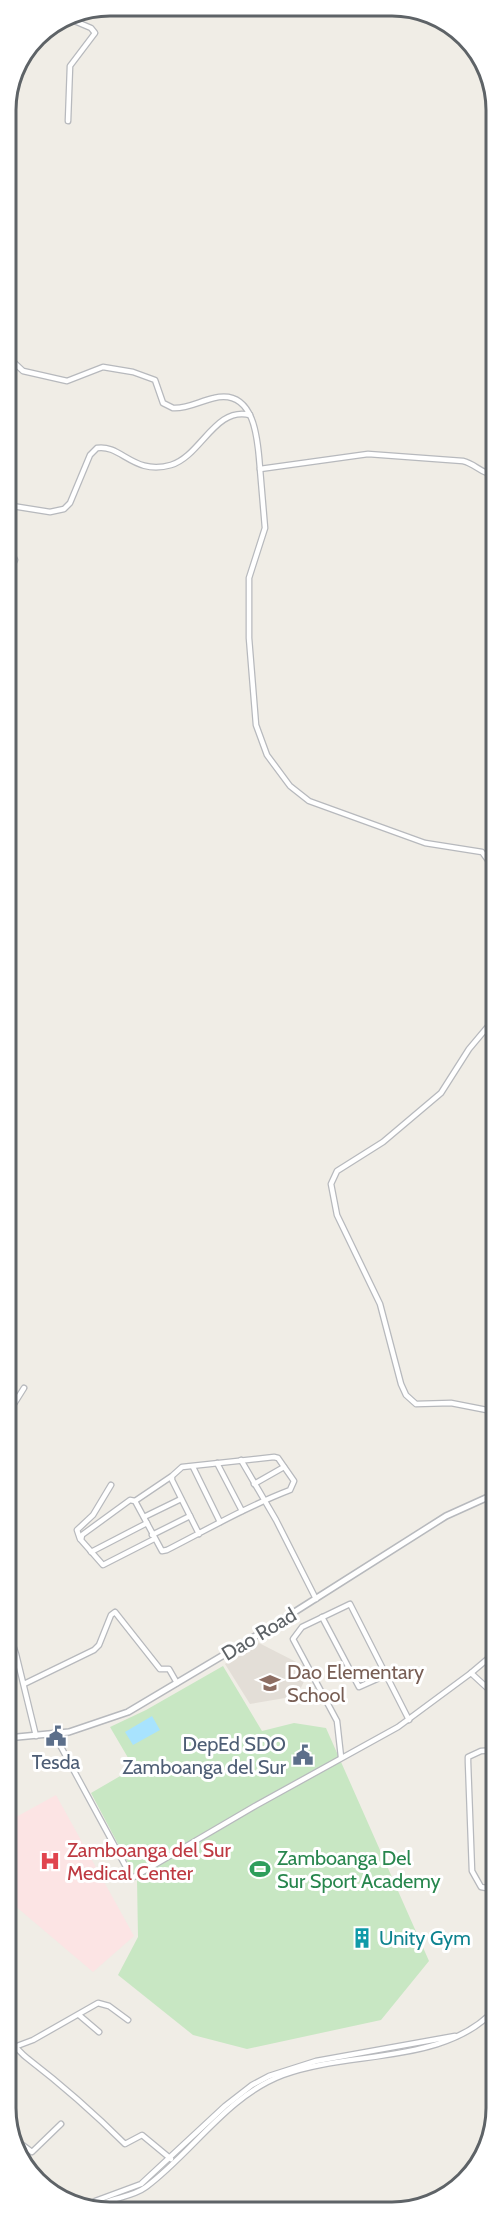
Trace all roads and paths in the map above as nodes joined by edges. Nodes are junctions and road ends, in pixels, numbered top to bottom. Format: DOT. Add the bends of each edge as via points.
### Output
graph roads {
  1 [pos="77,22"];
  2 [pos="68,120"];
  3 [pos="17,365"];
  4 [pos="250,415"];
  5 [pos="260,469"];
  6 [pos="486,474"];
  7 [pos="17,507"];
  8 [pos="486,858"];
  9 [pos="486,1029"];
  10 [pos="24,1388"];
  11 [pos="16,1400"];
  12 [pos="486,1410"];
  13 [pos="241,1460"];
  14 [pos="217,1463"];
  15 [pos="193,1467"];
  16 [pos="284,1467"];
  17 [pos="172,1476"];
  18 [pos="254,1484"];
  19 [pos="111,1485"];
  20 [pos="486,1498"];
  21 [pos="181,1499"];
  22 [pos="135,1501"];
  23 [pos="264,1502"];
  24 [pos="242,1511"];
  25 [pos="190,1516"];
  26 [pos="144,1517"];
  27 [pos="220,1522"];
  28 [pos="147,1523"];
  29 [pos="199,1534"];
  30 [pos="153,1537"];
  31 [pos="80,1539"];
  32 [pos="91,1552"];
  33 [pos="316,1599"];
  34 [pos="322,1617"];
  35 [pos="16,1658"];
  36 [pos="486,1660"];
  37 [pos="471,1673"];
  38 [pos="386,1675"];
  39 [pos="177,1683"];
  40 [pos="24,1684"];
  41 [pos="486,1687"];
  42 [pos="409,1720"];
  43 [pos="54,1734"];
  44 [pos="36,1736"];
  45 [pos="16,1737"];
  46 [pos="486,1751"];
  47 [pos="341,1756"];
  48 [pos="486,1888"];
  49 [pos="79,2015"];
  50 [pos="486,2017"];
  51 [pos="128,2020"];
  52 [pos="99,2032"];
  53 [pos="17,2046"];
  54 [pos="61,2124"];
  55 [pos="25,2147"];
  56 [pos="173,2160"];
  57 [pos="96,2200"];
  58 [pos="112,2202"];
  1 -- 2 [label="street" via="95,33 70,66"];
  3 -- 4 [label="street" via="23,371 67,381 103,367 133,372 155,380 163,403 172,408 234,397"];
  4 -- 5 [label="street"];
  4 -- 7 [label="street" via="227,418 191,454 166,466 141,466 110,449 97,448 90,454 70,503 50,512"];
  5 -- 6 [label="street" via="356,454 382,454 463,461"];
  5 -- 8 [label="street" via="265,528 249,578 249,638 256,725 267,755 290,786 309,801 425,843 482,852"];
  9 -- 12 [label="street" via="445,1087 396,1132 337,1171 331,1184 337,1215 380,1304 406,1395 416,1404 451,1403"];
  10 -- 11 [label="street"];
  13 -- 14 [label="street"];
  13 -- 16 [label="street" via="277,1457"];
  13 -- 18 [label="street"];
  14 -- 15 [label="street"];
  14 -- 24 [label="street"];
  15 -- 17 [label="street" via="182,1467"];
  15 -- 27 [label="street"];
  16 -- 18 [label="street"];
  16 -- 23 [label="street" via="294,1485"];
  17 -- 21 [label="street"];
  17 -- 22 [label="street"];
  18 -- 23 [label="street"];
  19 -- 31 [label="street" via="93,1515 77,1530"];
  20 -- 33 [label="street, Dao Road" via="446,1516"];
  21 -- 25 [label="street"];
  21 -- 26 [label="street"];
  22 -- 26 [label="street"];
  22 -- 31 [label="street" via="130,1500"];
  23 -- 24 [label="street"];
  23 -- 33 [label="street"];
  24 -- 27 [label="street"];
  25 -- 29 [label="street"];
  25 -- 30 [label="street"];
  26 -- 28 [label="street"];
  27 -- 29 [label="street"];
  28 -- 30 [label="street"];
  28 -- 32 [label="street"];
  29 -- 30 [label="street" via="164,1551"];
  30 -- 32 [label="street" via="103,1565"];
  31 -- 32 [label="street"];
  33 -- 39 [label="street, Dao Road"];
  34 -- 38 [label="street" via="359,1687"];
  34 -- 38 [label="street" via="350,1604"];
  34 -- 47 [label="street" via="297,1630 293,1639 337,1721"];
  35 -- 40 [label="street"];
  36 -- 37 [label="street"];
  37 -- 41 [label="street"];
  37 -- 42 [label="street"];
  38 -- 42 [label="street"];
  39 -- 40 [label="street" via="169,1669 160,1669 115,1612 94,1650"];
  39 -- 43 [label="street, Dao Road" via="111,1720"];
  40 -- 44 [label="street"];
  42 -- 47 [label="street"];
  43 -- 44 [label="street, Dao Road"];
  43 -- 47 [label="street" via="132,1878"];
  44 -- 45 [label="street, Dao Road"];
  46 -- 48 [label="street" via="468,1757 468,1762 472,1871 481,1887"];
  49 -- 51 [label="street" via="101,2002"];
  49 -- 52 [label="street"];
  49 -- 53 [label="street"];
  50 -- 56 [label="street" via="449,2042 326,2064 278,2077 254,2089"];
  53 -- 56 [label="street" via="124,2144 142,2135"];
  54 -- 55 [label="street" via="32,2152"];
  56 -- 57 [label="street" via="141,2184"];
  56 -- 58 [label="street" via="144,2189"];
}
